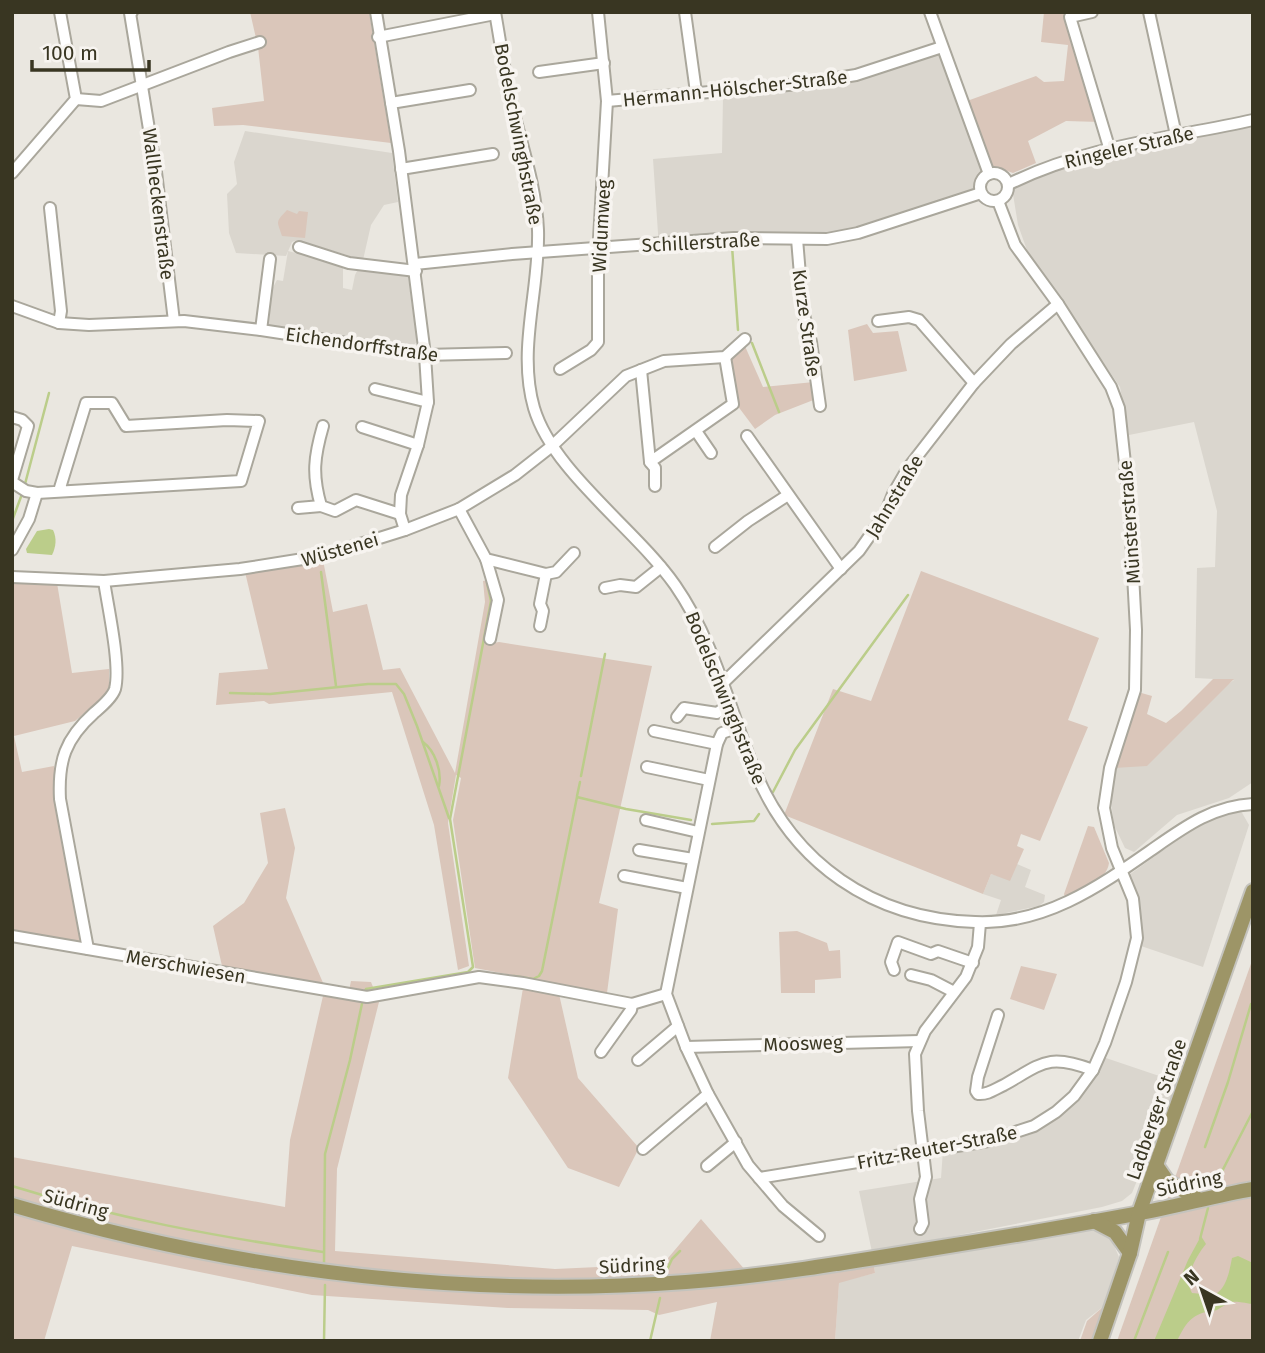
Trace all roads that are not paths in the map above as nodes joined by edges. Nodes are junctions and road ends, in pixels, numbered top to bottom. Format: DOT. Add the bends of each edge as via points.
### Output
graph roads {
  1 [pos="61,12"];
  2 [pos="132,12"];
  3 [pos="376,12"];
  4 [pos="598,12"];
  5 [pos="685,12"];
  6 [pos="930,12"];
  7 [pos="1092,12"];
  8 [pos="1149,12"];
  9 [pos="495,13"];
  10 [pos="378,37"];
  11 [pos="260,43"];
  12 [pos="942,47"];
  13 [pos="604,63"];
  14 [pos="539,72"];
  15 [pos="143,86"];
  16 [pos="470,90"];
  17 [pos="696,92"];
  18 [pos="76,99"];
  19 [pos="607,101"];
  20 [pos="391,103"];
  21 [pos="1253,120"];
  22 [pos="1176,135"];
  23 [pos="1109,147"];
  24 [pos="493,154"];
  25 [pos="401,169"];
  26 [pos="12,173"];
  27 [pos="989,174"];
  28 [pos="1009,184"];
  29 [pos="981,192"];
  30 [pos="998,201"];
  31 [pos="50,208"];
  32 [pos="797,239"];
  33 [pos="299,247"];
  34 [pos="600,248"];
  35 [pos="538,252"];
  36 [pos="270,259"];
  37 [pos="415,267"];
  38 [pos="1058,304"];
  39 [pos="12,306"];
  40 [pos="174,321"];
  41 [pos="878,321"];
  42 [pos="59,323"];
  43 [pos="261,330"];
  44 [pos="746,339"];
  45 [pos="506,353"];
  46 [pos="425,355"];
  47 [pos="725,357"];
  48 [pos="560,369"];
  49 [pos="641,370"];
  50 [pos="974,383"];
  51 [pos="375,389"];
  52 [pos="428,402"];
  53 [pos="820,406"];
  54 [pos="12,417"];
  55 [pos="323,426"];
  56 [pos="362,427"];
  57 [pos="696,431"];
  58 [pos="747,436"];
  59 [pos="418,444"];
  60 [pos="552,446"];
  61 [pos="711,453"];
  62 [pos="650,462"];
  63 [pos="655,486"];
  64 [pos="21,487"];
  65 [pos="59,491"];
  66 [pos="789,495"];
  67 [pos="321,506"];
  68 [pos="298,508"];
  69 [pos="459,509"];
  70 [pos="400,513"];
  71 [pos="405,530"];
  72 [pos="715,547"];
  73 [pos="12,550"];
  74 [pos="574,553"];
  75 [pos="486,559"];
  76 [pos="662,567"];
  77 [pos="841,569"];
  78 [pos="546,574"];
  79 [pos="12,577"];
  80 [pos="104,581"];
  81 [pos="605,588"];
  82 [pos="540,626"];
  83 [pos="490,639"];
  84 [pos="723,682"];
  85 [pos="730,704"];
  86 [pos="677,717"];
  87 [pos="739,727"];
  88 [pos="654,731"];
  89 [pos="717,744"];
  90 [pos="647,767"];
  91 [pos="709,780"];
  92 [pos="1253,804"];
  93 [pos="646,820"];
  94 [pos="698,832"];
  95 [pos="639,850"];
  96 [pos="693,859"];
  97 [pos="1122,870"];
  98 [pos="624,876"];
  99 [pos="687,888"];
  100 [pos="1253,891"];
  101 [pos="980,923"];
  102 [pos="12,936"];
  103 [pos="88,949"];
  104 [pos="972,963"];
  105 [pos="894,970"];
  106 [pos="911,975"];
  107 [pos="954,992"];
  108 [pos="666,994"];
  109 [pos="632,1004"];
  110 [pos="998,1015"];
  111 [pos="678,1026"];
  112 [pos="920,1041"];
  113 [pos="686,1047"];
  114 [pos="601,1052"];
  115 [pos="638,1060"];
  116 [pos="1093,1070"];
  117 [pos="708,1094"];
  118 [pos="736,1142"];
  119 [pos="643,1149"];
  120 [pos="923,1151"];
  121 [pos="1156,1165"];
  122 [pos="707,1166"];
  123 [pos="759,1178"];
  124 [pos="1253,1189"];
  125 [pos="1198,1199"];
  126 [pos="12,1205"];
  127 [pos="1139,1213"];
  128 [pos="1094,1221"];
  129 [pos="920,1229"];
  130 [pos="819,1236"];
  131 [pos="1130,1252"];
  132 [pos="1100,1341"];
  1 -- 18 [label="street"];
  2 -- 15 [label="street, Wallheckenstraße"];
  3 -- 10 [label="street"];
  4 -- 13 [label="street, Widumweg"];
  5 -- 17 [label="street"];
  6 -- 12 [label="street"];
  7 -- 23 [label="street" via="1070,17"];
  8 -- 22 [label="street"];
  9 -- 10 [label="street"];
  9 -- 35 [label="street, Bodelschwinghstraße" via="534,197"];
  10 -- 20 [label="street"];
  11 -- 15 [label="street"];
  12 -- 17 [label="street, Hermann-Hölscher-Straße" via="856,75"];
  12 -- 27 [label="street"];
  13 -- 14 [label="street"];
  13 -- 19 [label="street, Widumweg"];
  15 -- 18 [label="street" via="101,101"];
  15 -- 40 [label="street, Wallheckenstraße"];
  16 -- 20 [label="street"];
  17 -- 19 [label="street, Hermann-Hölscher-Straße"];
  18 -- 26 [label="street"];
  19 -- 34 [label="street, Widumweg"];
  20 -- 25 [label="street"];
  21 -- 22 [label="street, Ringeler Straße"];
  22 -- 23 [label="street, Ringeler Straße"];
  23 -- 28 [label="street, Ringeler Straße" via="1043,167"];
  24 -- 25 [label="street"];
  25 -- 37 [label="street"];
  27 -- 28 [label="street" via="1001,174"];
  27 -- 29 [label="street" via="981,182"];
  28 -- 30 [label="street"];
  29 -- 30 [label="street" via="988,200"];
  29 -- 32 [label="street, Schillerstraße" via="858,233"];
  30 -- 38 [label="street, Münsterstraße" via="1016,244"];
  31 -- 42 [label="street"];
  32 -- 34 [label="street, Schillerstraße" via="734,238"];
  32 -- 53 [label="street, Kurze Straße" via="803,311"];
  33 -- 37 [label="street, Schillerstraße" via="349,263"];
  34 -- 35 [label="street, Schillerstraße"];
  34 -- 48 [label="street, Widumweg" via="598,342"];
  35 -- 37 [label="street, Schillerstraße"];
  35 -- 60 [label="street, Bodelschwinghstraße" via="528,372 533,405"];
  36 -- 43 [label="street, Eichendorffstraße"];
  37 -- 46 [label="street"];
  38 -- 50 [label="street, Jahnstraße" via="1010,344"];
  38 -- 97 [label="street, Münsterstraße" via="1111,387 1119,408 1136,617 1135,690 1110,768 1104,808"];
  39 -- 42 [label="street, Eichendorffstraße"];
  40 -- 42 [label="street, Eichendorffstraße"];
  40 -- 43 [label="street, Eichendorffstraße"];
  41 -- 50 [label="street" via="919,320"];
  43 -- 46 [label="street, Eichendorffstraße"];
  44 -- 47 [label="street"];
  45 -- 46 [label="street, Eichendorffstraße"];
  46 -- 52 [label="street"];
  47 -- 49 [label="street, Wüstenei" via="664,361"];
  47 -- 57 [label="street" via="733,404"];
  49 -- 60 [label="street, Wüstenei" via="626,376"];
  49 -- 62 [label="street"];
  50 -- 77 [label="street, Jahnstraße" via="908,468 873,533"];
  51 -- 52 [label="street"];
  52 -- 59 [label="street"];
  54 -- 64 [label="street" via="28,426"];
  55 -- 67 [label="street" via="314,457 314,482"];
  56 -- 59 [label="street"];
  57 -- 61 [label="street"];
  57 -- 62 [label="street"];
  58 -- 66 [label="street"];
  59 -- 70 [label="street" via="401,495"];
  60 -- 69 [label="street, Wüstenei"];
  60 -- 76 [label="street, Bodelschwinghstraße"];
  62 -- 63 [label="street" via="655,468"];
  64 -- 65 [label="street"];
  64 -- 73 [label="street" via="29,519"];
  65 -- 65 [label="street" via="86,403 112,403 126,425 259,421 241,481"];
  66 -- 72 [label="street"];
  66 -- 77 [label="street"];
  67 -- 68 [label="street"];
  67 -- 70 [label="street" via="335,511 356,500"];
  69 -- 71 [label="street, Wüstenei"];
  69 -- 75 [label="street"];
  70 -- 71 [label="street"];
  71 -- 80 [label="street, Wüstenei" via="288,563"];
  74 -- 78 [label="street" via="556,572"];
  75 -- 78 [label="street"];
  75 -- 83 [label="street" via="498,600"];
  76 -- 81 [label="street" via="636,587"];
  76 -- 84 [label="street, Bodelschwinghstraße" via="688,605"];
  77 -- 84 [label="street, Jahnstraße"];
  78 -- 82 [label="street"];
  79 -- 80 [label="street, Wüstenei"];
  80 -- 103 [label="street" via="115,690 68,743 59,781"];
  84 -- 85 [label="street, Bodelschwinghstraße"];
  85 -- 86 [label="street" via="717,713 684,708"];
  85 -- 87 [label="street, Bodelschwinghstraße"];
  87 -- 89 [label="street" via="722,733"];
  87 -- 101 [label="street, Bodelschwinghstraße" via="779,817 832,874 901,911"];
  88 -- 89 [label="street"];
  89 -- 91 [label="street"];
  90 -- 91 [label="street"];
  91 -- 94 [label="street"];
  92 -- 97 [label="street, Bodelschwinghstraße" via="1207,814"];
  93 -- 94 [label="street"];
  94 -- 96 [label="street"];
  95 -- 96 [label="street"];
  96 -- 99 [label="street"];
  97 -- 101 [label="street, Bodelschwinghstraße" via="1083,896 1048,911"];
  97 -- 116 [label="street, Fritz-Reuter-Straße" via="1133,899 1137,938"];
  98 -- 99 [label="street"];
  99 -- 108 [label="street"];
  100 -- 121 [label="main road, Ladberger Straße"];
  101 -- 104 [label="street"];
  102 -- 103 [label="street, Merschwiesen"];
  103 -- 109 [label="street, Merschwiesen" via="363,996 479,977"];
  104 -- 105 [label="street" via="898,942 891,962"];
  104 -- 107 [label="street"];
  106 -- 107 [label="street"];
  107 -- 112 [label="street"];
  108 -- 109 [label="street"];
  108 -- 111 [label="street"];
  109 -- 114 [label="street"];
  110 -- 116 [label="street" via="978,1077 978,1094 990,1093 1052,1060 1068,1060"];
  111 -- 113 [label="street"];
  111 -- 115 [label="street"];
  112 -- 113 [label="street, Moosweg"];
  112 -- 120 [label="street" via="914,1064"];
  113 -- 117 [label="street"];
  116 -- 120 [label="street, Fritz-Reuter-Straße" via="1074,1096 1034,1126 988,1140"];
  117 -- 118 [label="street"];
  117 -- 119 [label="street"];
  118 -- 122 [label="street"];
  118 -- 123 [label="street"];
  120 -- 123 [label="street, Fritz-Reuter-Straße"];
  120 -- 129 [label="street" via="926,1177"];
  121 -- 125 [label="main road" via="1167,1181"];
  121 -- 127 [label="main road, Ladberger Straße"];
  123 -- 130 [label="street"];
  124 -- 125 [label="main road, Südring"];
  125 -- 127 [label="main road, Südring"];
  126 -- 128 [label="main road, Südring" via="122,1235 320,1273 543,1287 689,1282 806,1269"];
  127 -- 128 [label="main road, Südring"];
  127 -- 131 [label="main road, Ladberger Straße"];
  128 -- 131 [label="main road" via="1115,1232"];
  131 -- 132 [label="main road, Ladberger Straße"];
}
